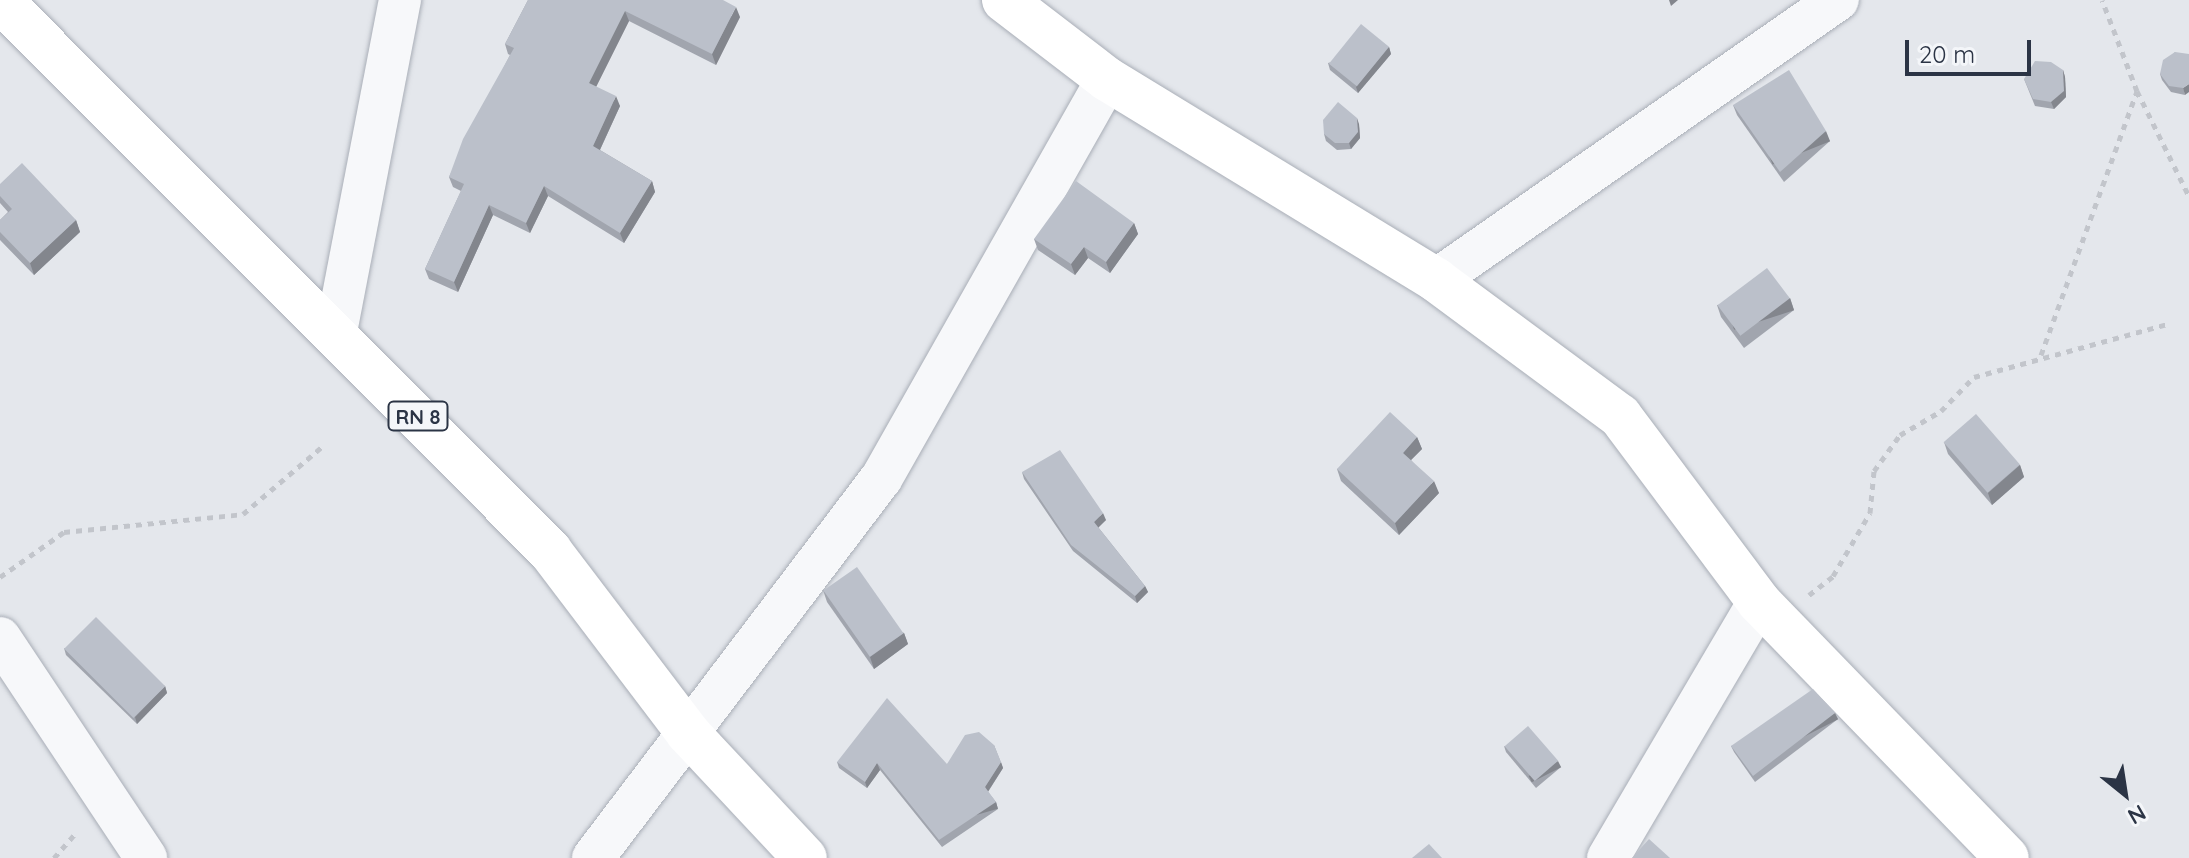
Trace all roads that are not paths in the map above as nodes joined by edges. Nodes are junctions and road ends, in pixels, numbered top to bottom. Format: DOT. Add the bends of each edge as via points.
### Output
graph roads {
  1 [pos="0,0"];
  2 [pos="400,0"];
  3 [pos="1004,0"];
  4 [pos="1838,0"];
  5 [pos="1107,79"];
  6 [pos="1436,280"];
  7 [pos="336,332"];
  8 [pos="1768,611"];
  9 [pos="0,638"];
  10 [pos="688,733"];
  11 [pos="146,858"];
  12 [pos="593,858"];
  13 [pos="805,858"];
  14 [pos="1608,858"];
  15 [pos="2007,858"];
  1 -- 7 [label="street, RN 8"];
  2 -- 7 [label="street"];
  3 -- 5 [label="street"];
  4 -- 6 [label="street"];
  5 -- 6 [label="street"];
  5 -- 10 [label="street" via="881,479"];
  6 -- 8 [label="street" via="1620,416"];
  7 -- 10 [label="street, RN 8" via="550,551"];
  8 -- 14 [label="street"];
  8 -- 15 [label="street"];
  9 -- 11 [label="street"];
  10 -- 12 [label="street"];
  10 -- 13 [label="street, RN 8"];
}
